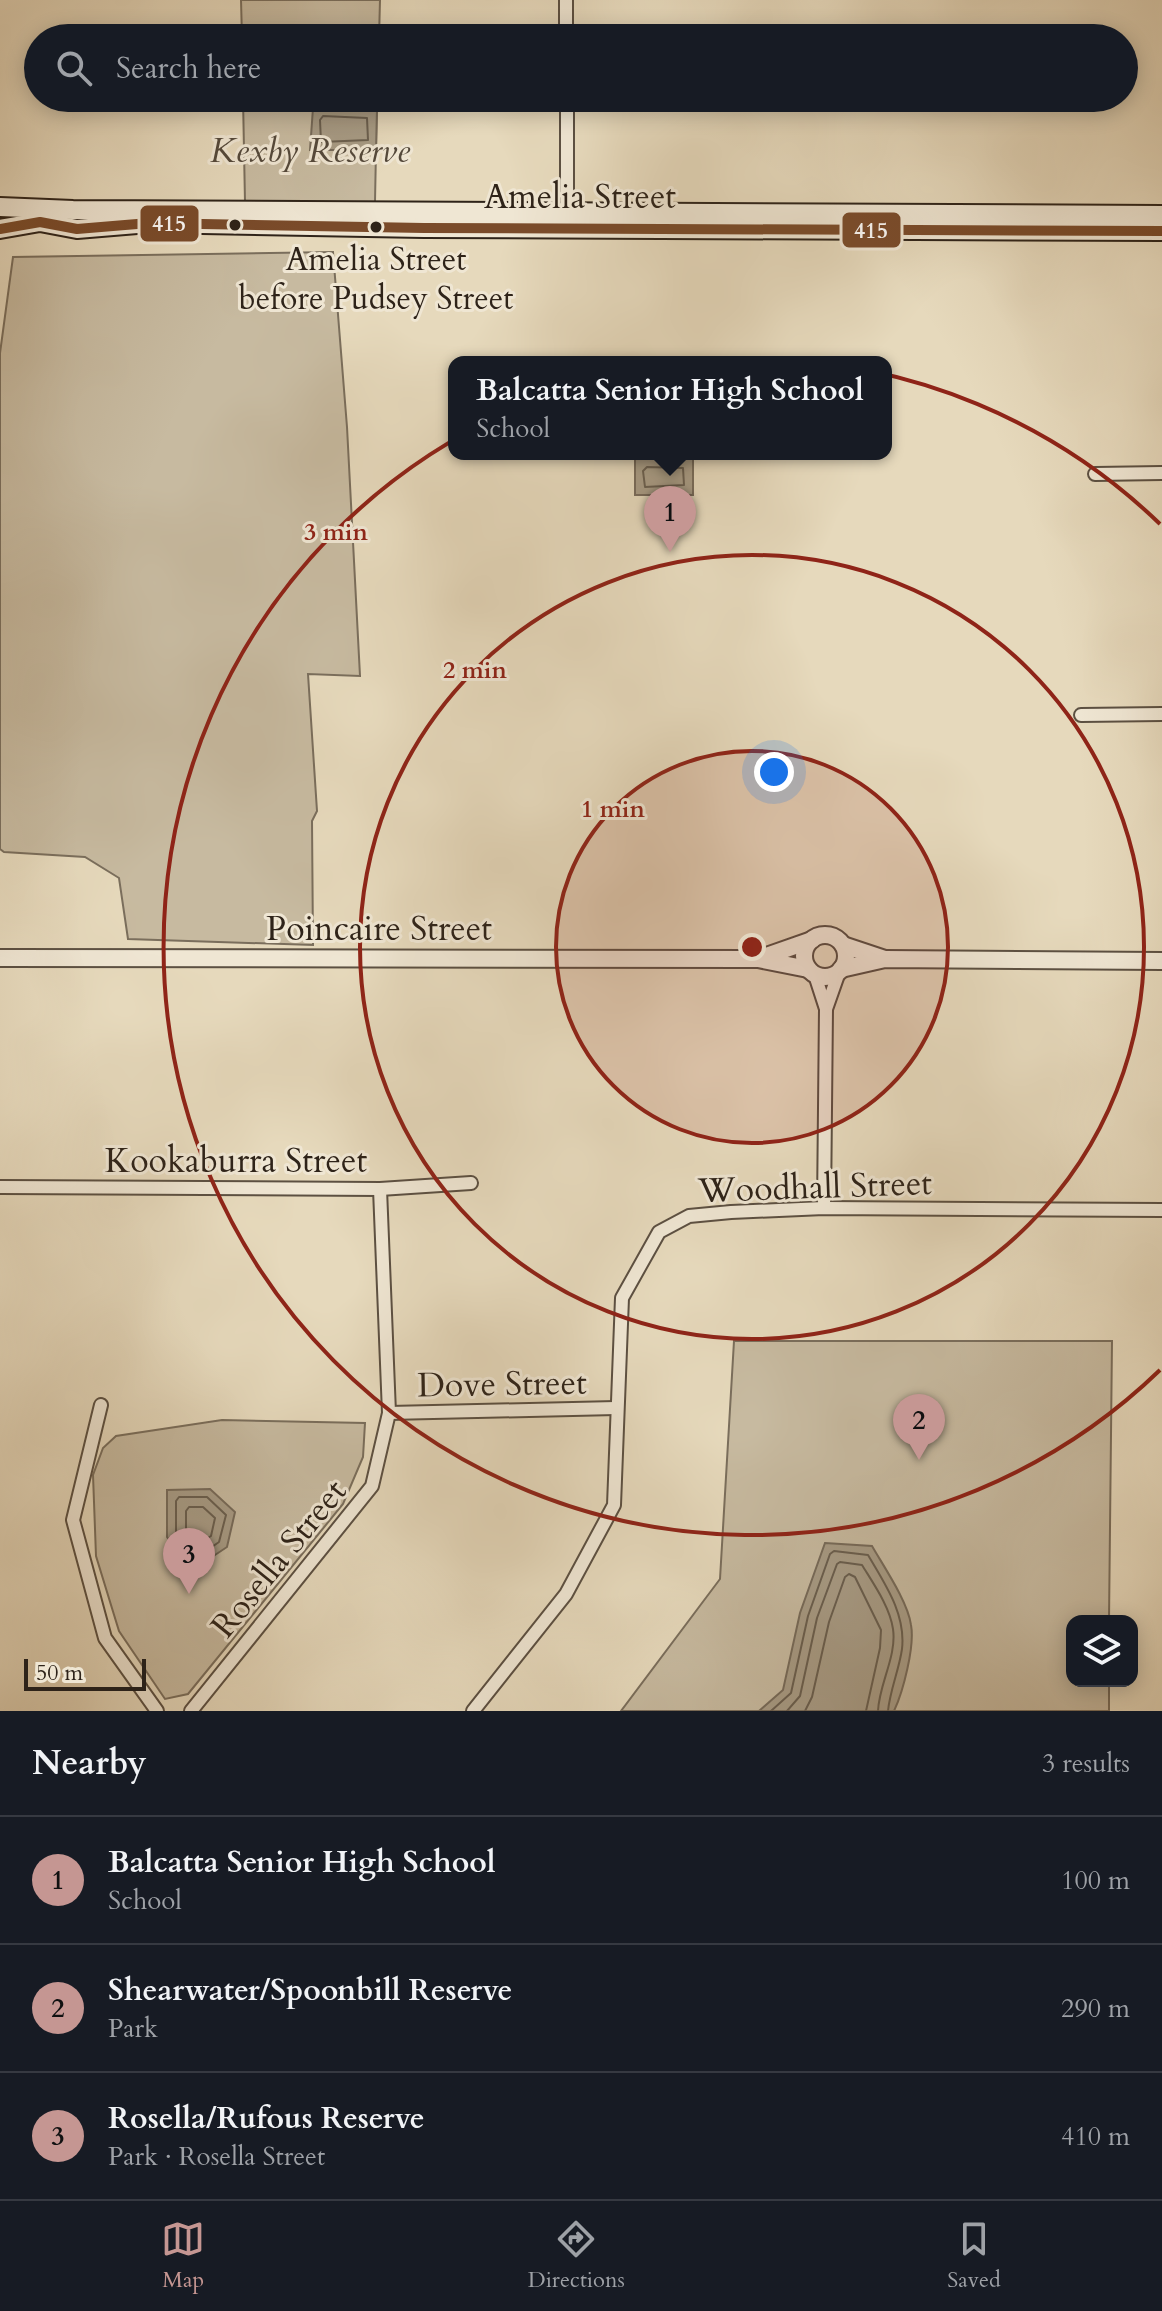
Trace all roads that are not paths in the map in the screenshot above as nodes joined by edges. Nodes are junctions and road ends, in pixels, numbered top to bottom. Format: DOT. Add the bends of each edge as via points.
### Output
graph roads {
  1 [pos="566,0"];
  2 [pos="566,24"];
  3 [pos="567,112"];
  4 [pos="0,207"];
  5 [pos="1162,215"];
  6 [pos="567,220"];
  7 [pos="0,229"];
  8 [pos="1162,231"];
  9 [pos="1162,473"];
  10 [pos="1095,474"];
  11 [pos="1162,714"];
  12 [pos="1081,715"];
  13 [pos="812,940"];
  14 [pos="843,945"];
  15 [pos="0,958"];
  16 [pos="758,959"];
  17 [pos="885,959"];
  18 [pos="1162,961"];
  19 [pos="840,971"];
  20 [pos="812,972"];
  21 [pos="826,1009"];
  22 [pos="471,1183"];
  23 [pos="0,1187"];
  24 [pos="380,1189"];
  25 [pos="824,1208"];
  26 [pos="1162,1210"];
  27 [pos="101,1405"];
  28 [pos="616,1408"];
  29 [pos="389,1413"];
  30 [pos="157,1711"];
  31 [pos="191,1711"];
  32 [pos="473,1711"];
  1 -- 2 [label="street"];
  3 -- 6 [label="street"];
  4 -- 6 [label="main road, Amelia Street"];
  5 -- 6 [label="main road, Amelia Street"];
  6 -- 7 [label="main road, Amelia Street" via="149,223 77,229 40,222"];
  6 -- 8 [label="main road, Amelia Street"];
  9 -- 10 [label="street"];
  11 -- 12 [label="street"];
  13 -- 14 [label="street" via="829,936"];
  13 -- 16 [label="street, Poincaire Street"];
  13 -- 20 [label="street" via="804,953"];
  14 -- 17 [label="street"];
  14 -- 19 [label="street" via="846,956"];
  15 -- 16 [label="street, Poincaire Street"];
  16 -- 20 [label="street, Poincaire Street"];
  17 -- 18 [label="street"];
  17 -- 19 [label="street"];
  19 -- 20 [label="street" via="827,977"];
  19 -- 21 [label="street"];
  20 -- 21 [label="street"];
  21 -- 25 [label="street"];
  22 -- 24 [label="street, Kookaburra Street"];
  23 -- 24 [label="street, Kookaburra Street"];
  24 -- 29 [label="street, Rosella Street"];
  25 -- 26 [label="street, Woodhall Street"];
  25 -- 28 [label="street, Woodhall Street" via="689,1216 659,1232 622,1298"];
  27 -- 30 [label="street" via="73,1520 105,1638"];
  28 -- 29 [label="street, Dove Street"];
  28 -- 32 [label="street, Woodhall Street" via="614,1505 566,1594"];
  29 -- 31 [label="street, Rosella Street" via="372,1486"];
}
